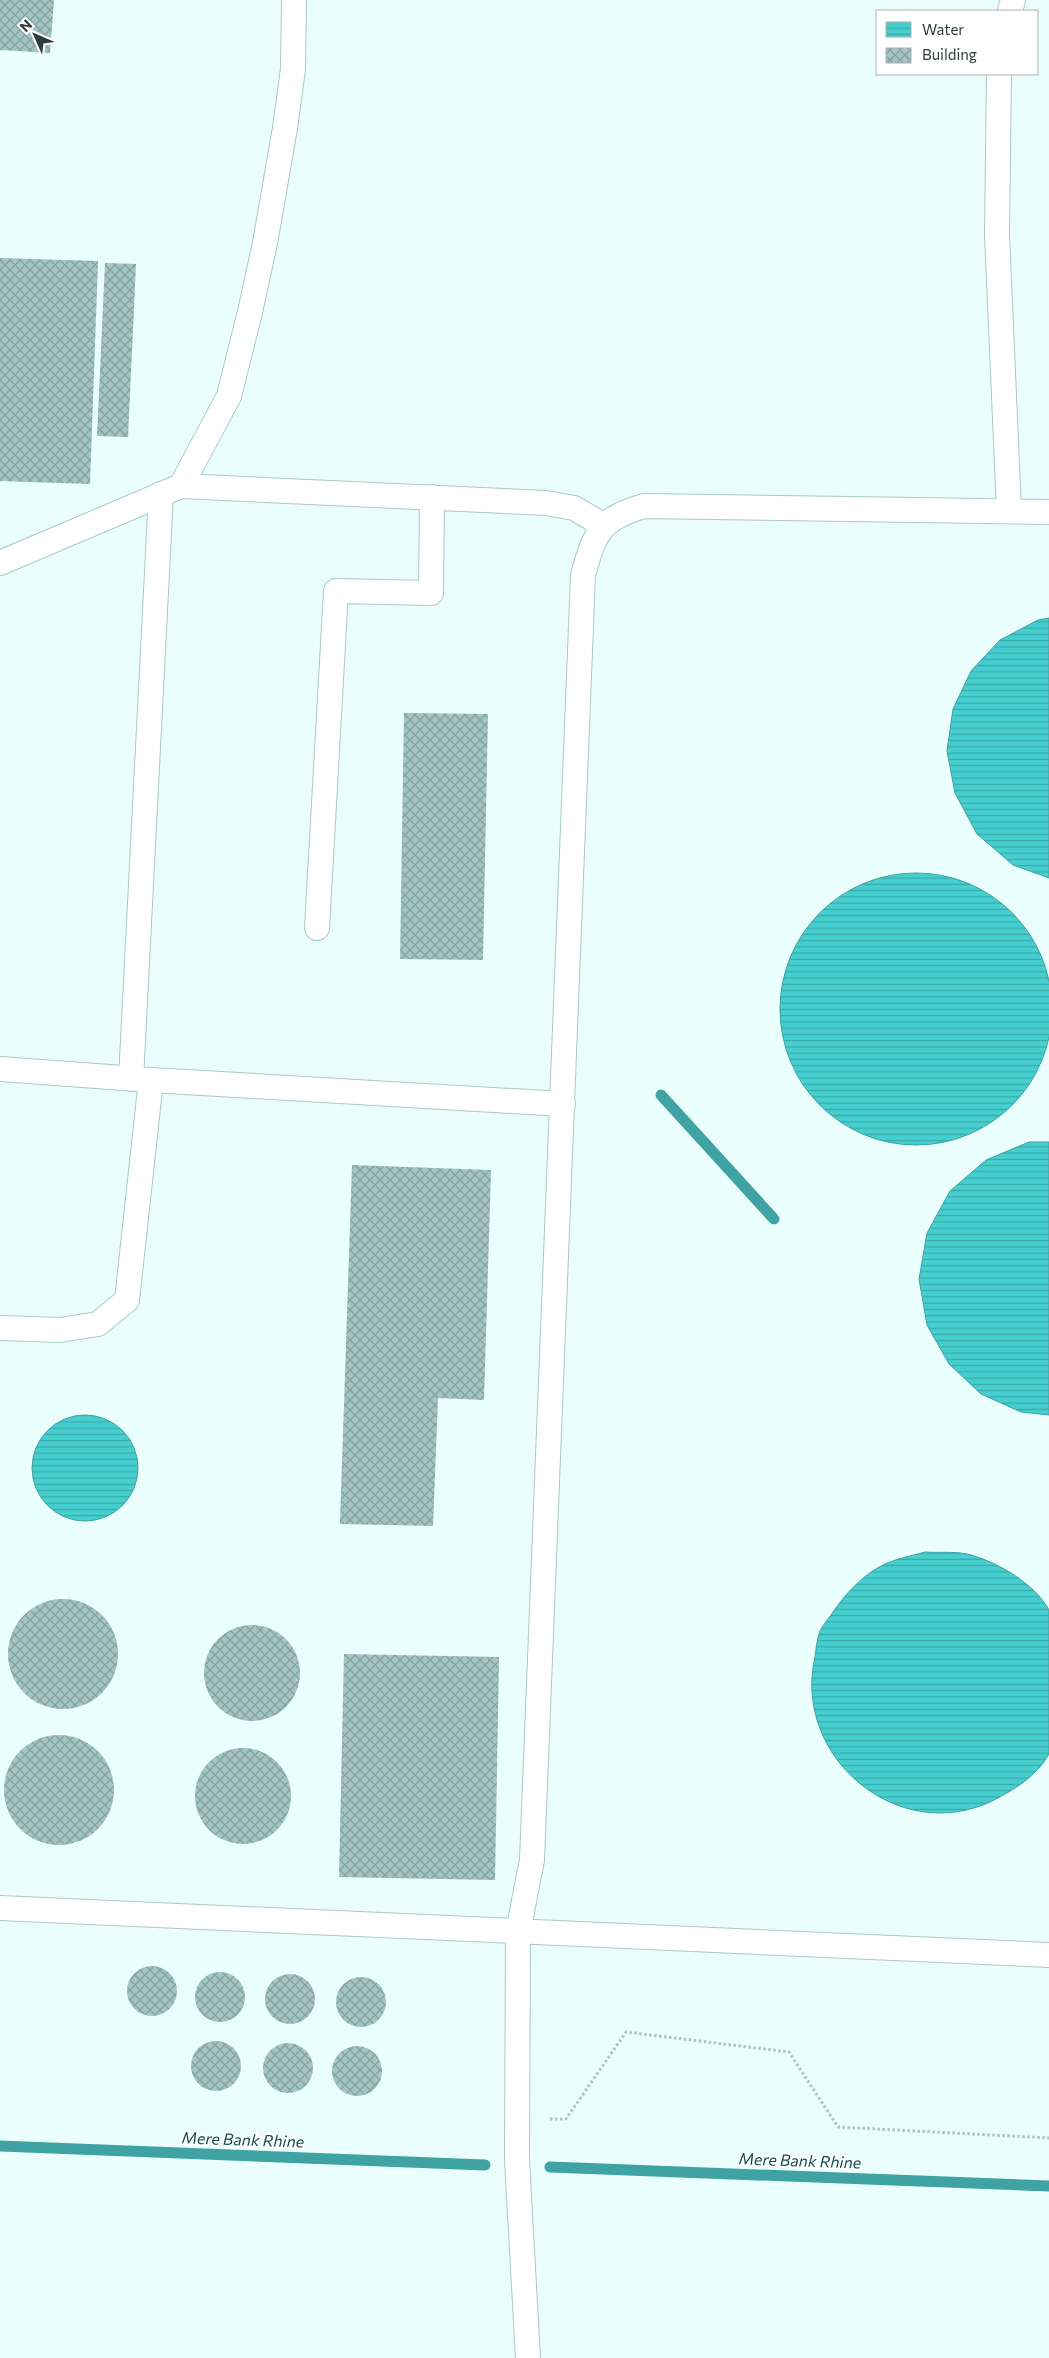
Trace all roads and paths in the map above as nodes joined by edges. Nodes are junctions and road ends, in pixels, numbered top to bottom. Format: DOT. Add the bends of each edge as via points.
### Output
graph roads {
  1 [pos="294,0"];
  2 [pos="999,75"];
  3 [pos="171,490"];
  4 [pos="432,497"];
  5 [pos="1009,510"];
  6 [pos="1049,512"];
  7 [pos="603,525"];
  8 [pos="0,562"];
  9 [pos="317,928"];
  10 [pos="0,1069"];
  11 [pos="141,1079"];
  12 [pos="563,1104"];
  13 [pos="0,1328"];
  14 [pos="0,1908"];
  15 [pos="518,1932"];
  16 [pos="1049,1955"];
  17 [pos="517,2118"];
  18 [pos="1049,2138"];
  19 [pos="528,2358"];
  1 -- 3 [label="lane" via="293,69 286,128 265,243 229,396"];
  2 -- 5 [label="lane" via="996,235"];
  3 -- 4 [label="lane"];
  3 -- 8 [label="lane"];
  3 -- 11 [label="lane"];
  4 -- 7 [label="lane" via="546,503 574,508"];
  4 -- 9 [label="lane" via="431,593 336,591"];
  5 -- 6 [label="lane"];
  5 -- 7 [label="lane" via="644,506 620,513"];
  7 -- 12 [label="lane" via="590,549 582,575"];
  10 -- 11 [label="lane"];
  11 -- 12 [label="lane"];
  11 -- 13 [label="lane" via="127,1300 98,1324 60,1330"];
  12 -- 15 [label="lane" via="532,1860"];
  14 -- 15 [label="lane"];
  15 -- 16 [label="lane"];
  15 -- 17 [label="lane"];
  17 -- 18 [label="path" via="566,2118 626,2032 789,2052 838,2127"];
  17 -- 19 [label="lane"];
}
